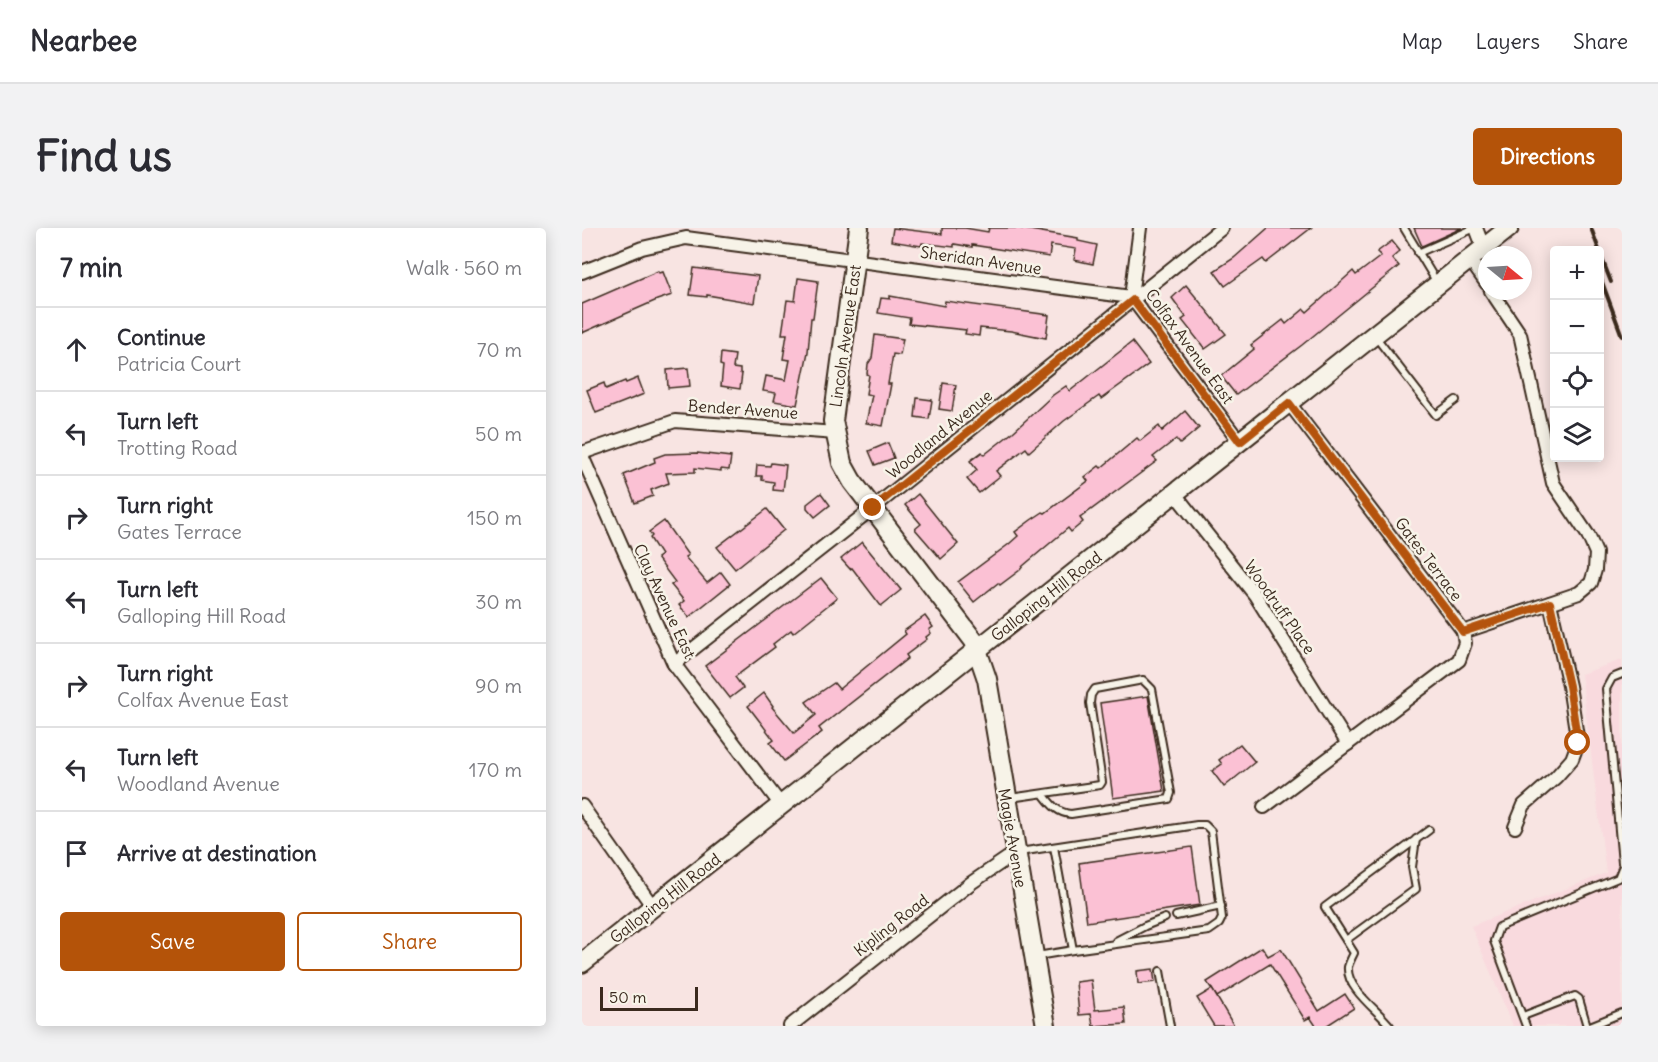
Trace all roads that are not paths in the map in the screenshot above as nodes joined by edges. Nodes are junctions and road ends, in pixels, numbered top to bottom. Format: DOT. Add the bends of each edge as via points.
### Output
graph roads {
  1 [pos="859,228"];
  2 [pos="1140,228"];
  3 [pos="1222,228"];
  4 [pos="1404,228"];
  5 [pos="1475,228"];
  6 [pos="1509,228"];
  7 [pos="1418,253"];
  8 [pos="1477,254"];
  9 [pos="1478,257"];
  10 [pos="855,260"];
  11 [pos="582,272"];
  12 [pos="1438,285"];
  13 [pos="1132,298"];
  14 [pos="1497,300"];
  15 [pos="1374,336"];
  16 [pos="1456,400"];
  17 [pos="1289,403"];
  18 [pos="836,433"];
  19 [pos="1240,442"];
  20 [pos="582,455"];
  21 [pos="1175,494"];
  22 [pos="873,508"];
  23 [pos="1550,603"];
  24 [pos="1463,632"];
  25 [pos="977,650"];
  26 [pos="674,664"];
  27 [pos="1622,674"];
  28 [pos="1348,744"];
  29 [pos="1043,794"];
  30 [pos="1006,799"];
  31 [pos="782,805"];
  32 [pos="582,806"];
  33 [pos="1264,807"];
  34 [pos="1515,827"];
  35 [pos="1429,830"];
  36 [pos="1416,839"];
  37 [pos="1054,847"];
  38 [pos="1016,852"];
  39 [pos="1622,863"];
  40 [pos="1622,868"];
  41 [pos="1221,906"];
  42 [pos="653,907"];
  43 [pos="1176,916"];
  44 [pos="1165,918"];
  45 [pos="1346,940"];
  46 [pos="1112,943"];
  47 [pos="1073,950"];
  48 [pos="1034,957"];
  49 [pos="582,963"];
  50 [pos="1160,971"];
  51 [pos="1622,1013"];
  52 [pos="1523,1016"];
  53 [pos="790,1026"];
  54 [pos="1046,1026"];
  55 [pos="1170,1026"];
  56 [pos="1390,1026"];
  57 [pos="1526,1026"];
  58 [pos="1589,1026"];
  1 -- 10 [label="main road, Lincoln Avenue East"];
  2 -- 13 [label="street, Colfax Avenue East"];
  3 -- 13 [label="street, Woodland Avenue"];
  4 -- 7 [label="lane"];
  5 -- 7 [label="lane"];
  5 -- 8 [label="street"];
  6 -- 8 [label="main road, Galloping Hill Road"];
  7 -- 12 [label="lane"];
  8 -- 9 [label="street"];
  8 -- 12 [label="main road, Galloping Hill Road"];
  10 -- 11 [label="street, Sheridan Avenue" via="686,238 642,248"];
  10 -- 13 [label="street, Sheridan Avenue"];
  10 -- 18 [label="main road, Lincoln Avenue East" via="833,421"];
  12 -- 15 [label="main road, Galloping Hill Road"];
  13 -- 19 [label="street, Colfax Avenue East"];
  13 -- 22 [label="street, Woodland Avenue"];
  14 -- 23 [label="street" via="1520,334 1553,483 1588,534 1596,553 1591,583 1579,593"];
  15 -- 16 [label="lane" via="1436,415"];
  15 -- 17 [label="main road, Galloping Hill Road"];
  17 -- 19 [label="main road, Galloping Hill Road"];
  17 -- 24 [label="street, Gates Terrace"];
  18 -- 20 [label="street, Bender Avenue" via="675,421"];
  18 -- 22 [label="main road, Lincoln Avenue East" via="842,463"];
  19 -- 21 [label="main road, Galloping Hill Road"];
  20 -- 26 [label="street, Clay Avenue East"];
  21 -- 25 [label="main road, Galloping Hill Road"];
  21 -- 28 [label="street, Woodruff Place" via="1255,596"];
  22 -- 25 [label="main road, Lincoln Avenue East"];
  22 -- 26 [label="street, Woodland Avenue"];
  23 -- 24 [label="street"];
  23 -- 34 [label="street" via="1578,743 1572,759 1524,805"];
  24 -- 28 [label="street" via="1465,643 1459,660"];
  25 -- 30 [label="main road, Magie Avenue" via="987,679"];
  25 -- 31 [label="main road, Galloping Hill Road"];
  26 -- 31 [label="street, Clay Avenue East"];
  27 -- 39 [label="lane" via="1612,678 1606,689"];
  28 -- 33 [label="street"];
  29 -- 29 [label="lane" via="1100,785 1091,695 1095,689 1143,680 1152,689 1172,793 1169,799 1071,814 1052,806"];
  29 -- 30 [label="lane"];
  30 -- 38 [label="main road, Magie Avenue"];
  31 -- 42 [label="main road, Galloping Hill Road"];
  32 -- 42 [label="street"];
  35 -- 36 [label="lane"];
  36 -- 45 [label="lane" via="1412,867 1416,889"];
  36 -- 45 [label="lane" via="1325,907"];
  37 -- 38 [label="lane"];
  37 -- 41 [label="lane" via="1205,825 1211,831"];
  37 -- 47 [label="lane"];
  38 -- 48 [label="main road, Magie Avenue"];
  38 -- 53 [label="street, Kipling Road"];
  40 -- 52 [label="lane" via="1617,879 1499,927 1494,941"];
  41 -- 43 [label="lane"];
  41 -- 46 [label="lane" via="1222,918 1209,931"];
  42 -- 49 [label="main road, Galloping Hill Road"];
  44 -- 46 [label="lane"];
  45 -- 56 [label="lane" via="1354,953 1348,967 1350,978"];
  46 -- 47 [label="lane"];
  47 -- 48 [label="lane"];
  48 -- 54 [label="main road, Magie Avenue"];
  50 -- 55 [label="lane"];
  51 -- 58 [label="lane"];
  52 -- 57 [label="lane"];
  52 -- 58 [label="lane" via="1575,996"];
}
